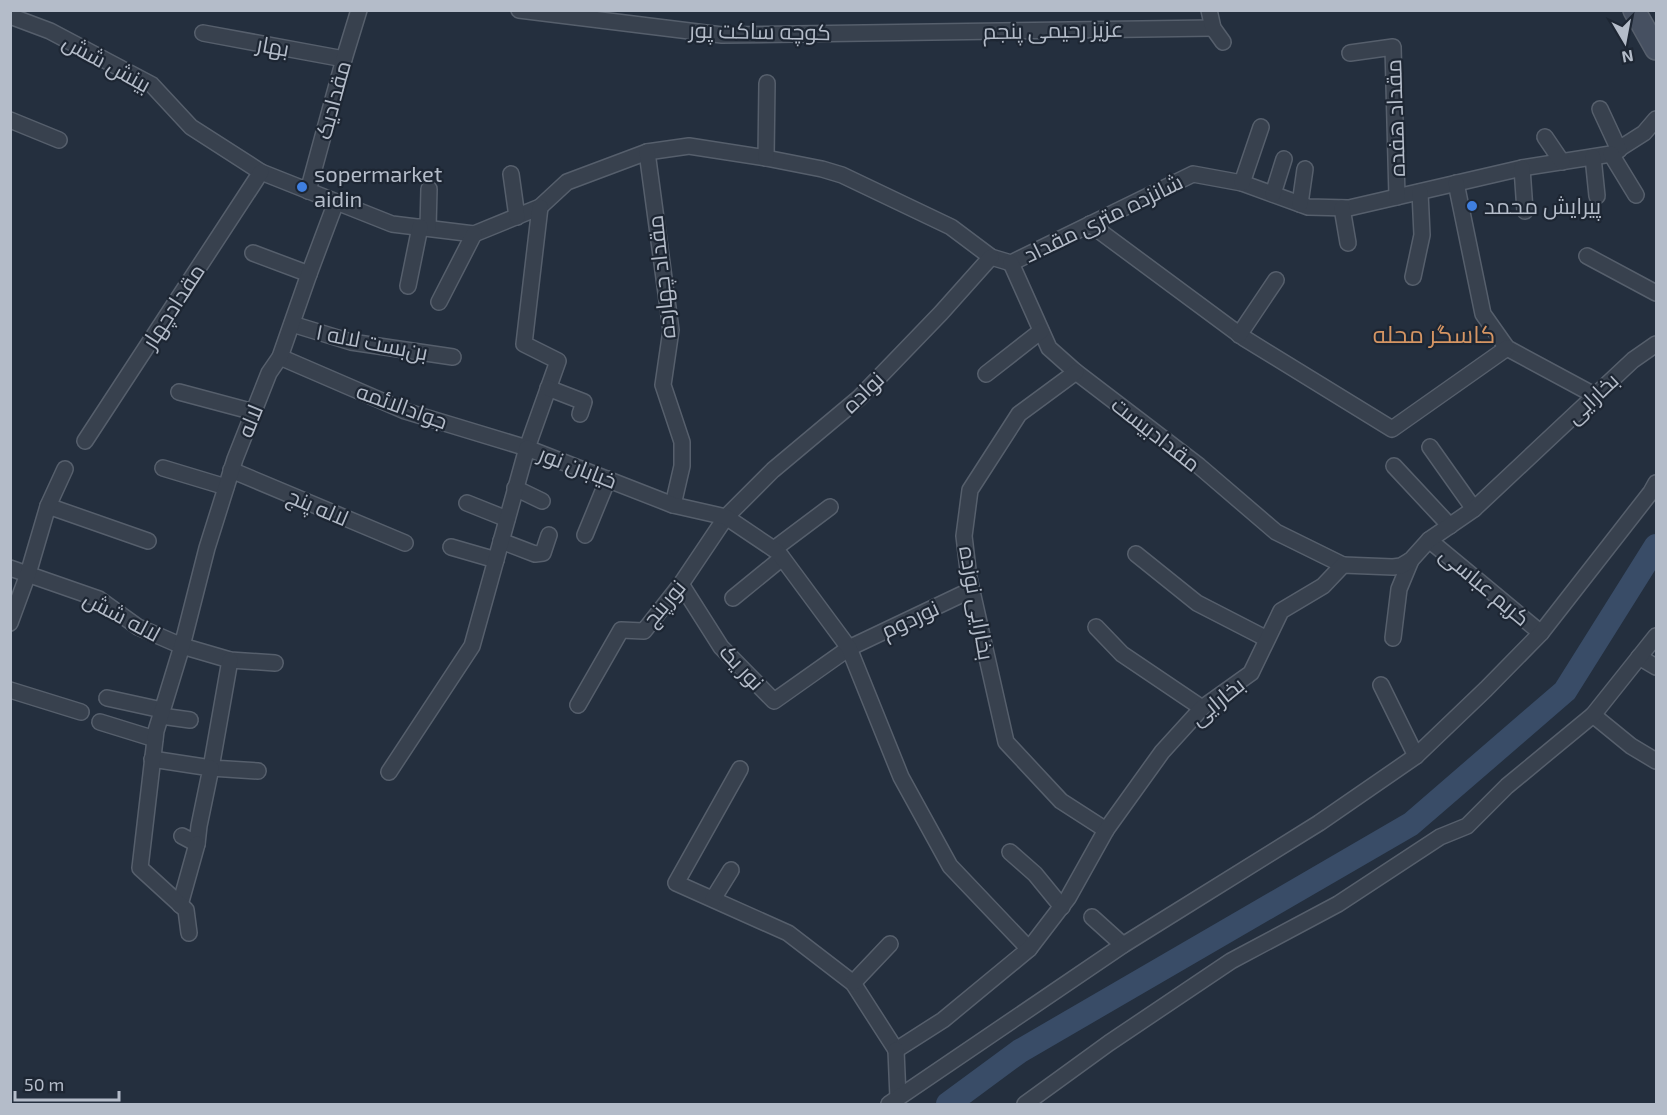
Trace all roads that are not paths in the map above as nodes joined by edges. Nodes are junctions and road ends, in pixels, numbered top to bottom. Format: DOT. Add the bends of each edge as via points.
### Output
graph roads {
  1 [pos="359,10"];
  2 [pos="519,10"];
  3 [pos="1209,10"];
  4 [pos="1634,10"];
  5 [pos="10,16"];
  6 [pos="1213,28"];
  7 [pos="204,33"];
  8 [pos="893,33"];
  9 [pos="1223,42"];
  10 [pos="1656,49"];
  11 [pos="1350,53"];
  12 [pos="344,59"];
  13 [pos="767,83"];
  14 [pos="1600,109"];
  15 [pos="1656,119"];
  16 [pos="10,120"];
  17 [pos="1260,127"];
  18 [pos="1545,137"];
  19 [pos="1650,137"];
  20 [pos="59,140"];
  21 [pos="647,152"];
  22 [pos="1615,152"];
  23 [pos="1593,157"];
  24 [pos="766,158"];
  25 [pos="1284,159"];
  26 [pos="1562,162"];
  27 [pos="1522,168"];
  28 [pos="1305,169"];
  29 [pos="261,172"];
  30 [pos="511,174"];
  31 [pos="1242,183"];
  32 [pos="1456,183"];
  33 [pos="429,189"];
  34 [pos="309,191"];
  35 [pos="1420,192"];
  36 [pos="1273,194"];
  37 [pos="1636,195"];
  38 [pos="1597,196"];
  39 [pos="1397,197"];
  40 [pos="336,202"];
  41 [pos="1300,204"];
  42 [pos="540,207"];
  43 [pos="1342,208"];
  44 [pos="1526,211"];
  45 [pos="517,217"];
  46 [pos="1090,224"];
  47 [pos="424,228"];
  48 [pos="474,234"];
  49 [pos="1348,243"];
  50 [pos="253,253"];
  51 [pos="1587,256"];
  52 [pos="991,257"];
  53 [pos="1011,263"];
  54 [pos="309,274"];
  55 [pos="1413,277"];
  56 [pos="1276,280"];
  57 [pos="408,286"];
  58 [pos="1656,293"];
  59 [pos="439,302"];
  60 [pos="292,324"];
  61 [pos="1041,331"];
  62 [pos="1242,336"];
  63 [pos="1656,344"];
  64 [pos="1507,348"];
  65 [pos="280,357"];
  66 [pos="453,357"];
  67 [pos="1076,372"];
  68 [pos="986,374"];
  69 [pos="548,388"];
  70 [pos="179,392"];
  71 [pos="1596,396"];
  72 [pos="254,412"];
  73 [pos="580,414"];
  74 [pos="85,441"];
  75 [pos="1430,447"];
  76 [pos="527,448"];
  77 [pos="1394,466"];
  78 [pos="163,468"];
  79 [pos="65,469"];
  80 [pos="231,470"];
  81 [pos="608,479"];
  82 [pos="1656,483"];
  83 [pos="226,487"];
  84 [pos="515,488"];
  85 [pos="542,501"];
  86 [pos="467,503"];
  87 [pos="673,505"];
  88 [pos="48,506"];
  89 [pos="830,507"];
  90 [pos="1474,509"];
  91 [pos="726,517"];
  92 [pos="507,519"];
  93 [pos="1450,526"];
  94 [pos="549,535"];
  95 [pos="585,535"];
  96 [pos="1430,540"];
  97 [pos="148,541"];
  98 [pos="501,541"];
  99 [pos="405,543"];
  100 [pos="450,547"];
  101 [pos="778,553"];
  102 [pos="1136,554"];
  103 [pos="496,560"];
  104 [pos="1411,560"];
  105 [pos="1343,565"];
  106 [pos="10,568"];
  107 [pos="28,574"];
  108 [pos="681,584"];
  109 [pos="971,590"];
  110 [pos="733,598"];
  111 [pos="10,623"];
  112 [pos="1096,627"];
  113 [pos="1541,633"];
  114 [pos="1656,636"];
  115 [pos="1393,638"];
  116 [pos="1267,639"];
  117 [pos="182,646"];
  118 [pos="849,648"];
  119 [pos="1640,657"];
  120 [pos="230,660"];
  121 [pos="275,663"];
  122 [pos="1656,667"];
  123 [pos="1381,685"];
  124 [pos="10,690"];
  125 [pos="107,698"];
  126 [pos="578,705"];
  127 [pos="1202,708"];
  128 [pos="81,712"];
  129 [pos="161,713"];
  130 [pos="1593,715"];
  131 [pos="190,720"];
  132 [pos="100,722"];
  133 [pos="155,739"];
  134 [pos="1416,756"];
  135 [pos="152,759"];
  136 [pos="1656,761"];
  137 [pos="211,768"];
  138 [pos="740,769"];
  139 [pos="258,771"];
  140 [pos="389,772"];
  141 [pos="1106,830"];
  142 [pos="182,836"];
  143 [pos="197,844"];
  144 [pos="1010,852"];
  145 [pos="731,870"];
  146 [pos="713,899"];
  147 [pos="180,905"];
  148 [pos="1062,907"];
  149 [pos="1092,917"];
  150 [pos="189,933"];
  151 [pos="890,944"];
  152 [pos="1123,945"];
  153 [pos="1029,949"];
  154 [pos="853,982"];
  155 [pos="896,1050"];
  156 [pos="894,1101"];
  157 [pos="1024,1104"];
  1 -- 12 [label="street, مقدادیک"];
  2 -- 8 [label="street, کوچه ساکت پور" via="722,34"];
  3 -- 6 [label="street"];
  4 -- 10 [label="street"];
  5 -- 29 [label="street, بینش شش" via="50,31 152,85 191,127"];
  6 -- 8 [label="street, عزیز رحیمی پنجم"];
  6 -- 9 [label="street"];
  7 -- 12 [label="street, بهار"];
  11 -- 39 [label="street, مقداد هفده" via="1393,47"];
  12 -- 34 [label="street, مقدادیک"];
  13 -- 24 [label="street"];
  14 -- 22 [label="street"];
  15 -- 19 [label="street, شانزده متری مقداد"];
  16 -- 20 [label="street"];
  17 -- 31 [label="street"];
  18 -- 26 [label="street"];
  19 -- 22 [label="street, شانزده متری مقداد"];
  21 -- 24 [label="street, شانزده متری مقداد" via="689,146"];
  21 -- 42 [label="street, شانزده متری مقداد" via="567,182"];
  21 -- 87 [label="street, مقداد چهارده" via="671,330 663,385 682,442 682,466"];
  22 -- 23 [label="street, شانزده متری مقداد"];
  22 -- 37 [label="street"];
  23 -- 26 [label="street, شانزده متری مقداد"];
  23 -- 38 [label="street"];
  24 -- 52 [label="street, شانزده متری مقداد" via="842,175 951,227"];
  25 -- 36 [label="street"];
  26 -- 27 [label="street, شانزده متری مقداد"];
  27 -- 32 [label="street, شانزده متری مقداد"];
  27 -- 44 [label="street"];
  28 -- 41 [label="street"];
  29 -- 34 [label="street, شانزده متری مقداد"];
  29 -- 74 [label="street, مقدادچهار"];
  30 -- 45 [label="street"];
  31 -- 36 [label="street, شانزده متری مقداد"];
  31 -- 46 [label="street, شانزده متری مقداد" via="1193,174"];
  32 -- 35 [label="street, شانزده متری مقداد"];
  32 -- 64 [label="street" via="1483,314"];
  33 -- 47 [label="street"];
  34 -- 40 [label="street, شانزده متری مقداد"];
  35 -- 39 [label="street, شانزده متری مقداد"];
  35 -- 55 [label="street" via="1422,235"];
  36 -- 41 [label="street, شانزده متری مقداد"];
  39 -- 43 [label="street, شانزده متری مقداد"];
  40 -- 47 [label="street, شانزده متری مقداد" via="392,224"];
  40 -- 54 [label="street, لاله"];
  41 -- 43 [label="street, شانزده متری مقداد"];
  42 -- 45 [label="street, شانزده متری مقداد"];
  42 -- 69 [label="street" via="524,344 558,361"];
  43 -- 49 [label="street"];
  45 -- 48 [label="street, شانزده متری مقداد"];
  46 -- 53 [label="street, شانزده متری مقداد"];
  46 -- 62 [label="street"];
  47 -- 48 [label="street, شانزده متری مقداد"];
  47 -- 57 [label="street"];
  48 -- 59 [label="street"];
  50 -- 54 [label="street"];
  51 -- 58 [label="street"];
  52 -- 53 [label="street, شانزده متری مقداد"];
  52 -- 91 [label="street, نواده" via="860,398 773,470"];
  53 -- 61 [label="street, مقدادبیست"];
  54 -- 60 [label="street, لاله"];
  56 -- 62 [label="street"];
  60 -- 65 [label="street, لاله"];
  60 -- 66 [label="street, بن‌بست لاله ۱" via="351,342"];
  61 -- 67 [label="street, مقدادبیست" via="1049,348"];
  61 -- 68 [label="street"];
  62 -- 64 [label="street" via="1392,429"];
  63 -- 71 [label="street, بخارایی"];
  64 -- 71 [label="street"];
  65 -- 72 [label="street, لاله"];
  65 -- 76 [label="street, جوادالائمه" via="405,411"];
  67 -- 105 [label="street, مقدادبیست" via="1199,466 1276,532"];
  67 -- 109 [label="street, بخارایی نوزده" via="1019,414 970,490 964,536"];
  69 -- 73 [label="street" via="584,402"];
  69 -- 76 [label="street"];
  70 -- 72 [label="street"];
  71 -- 90 [label="street, بخارایی"];
  72 -- 80 [label="street, لاله"];
  75 -- 90 [label="street"];
  76 -- 81 [label="street, خیابان نور"];
  76 -- 84 [label="street, خیابان نور"];
  77 -- 93 [label="street"];
  78 -- 83 [label="street"];
  79 -- 88 [label="street"];
  80 -- 83 [label="street, لاله"];
  80 -- 99 [label="street, لاله پنج"];
  81 -- 87 [label="street, خیابان نور"];
  81 -- 95 [label="street"];
  82 -- 113 [label="street"];
  83 -- 117 [label="street, لاله"];
  84 -- 85 [label="street"];
  84 -- 92 [label="street, خیابان نور"];
  86 -- 92 [label="street"];
  87 -- 91 [label="street, خیابان نور"];
  88 -- 97 [label="street"];
  88 -- 107 [label="street"];
  89 -- 101 [label="street"];
  90 -- 93 [label="street, بخارایی"];
  91 -- 101 [label="street, خیابان نور"];
  91 -- 108 [label="street, نورپنج"];
  92 -- 98 [label="street, خیابان نور"];
  93 -- 96 [label="street, بخارایی"];
  94 -- 98 [label="street" via="543,553 535,554"];
  96 -- 104 [label="street, بخارایی"];
  96 -- 113 [label="street, کریم عباسی"];
  98 -- 103 [label="street, خیابان نور"];
  100 -- 103 [label="street"];
  101 -- 110 [label="street"];
  101 -- 118 [label="street, خیابان نور"];
  102 -- 116 [label="street" via="1197,603"];
  103 -- 140 [label="street, خیابان نور" via="472,646"];
  104 -- 105 [label="street" via="1393,567"];
  104 -- 115 [label="street" via="1399,590"];
  105 -- 116 [label="street, بخارایی" via="1323,586 1281,611"];
  106 -- 107 [label="street, لاله شش"];
  107 -- 111 [label="street"];
  107 -- 117 [label="street, لاله شش" via="99,600 138,627"];
  108 -- 118 [label="street, نور یک" via="722,647 774,701"];
  108 -- 126 [label="street, نورپنج" via="644,631 621,630"];
  109 -- 118 [label="street, نوردوم"];
  109 -- 141 [label="street, بخارایی نوزده" via="1006,742 1061,801"];
  112 -- 127 [label="street" via="1122,654"];
  113 -- 134 [label="street"];
  114 -- 119 [label="street"];
  116 -- 127 [label="street, بخارایی" via="1251,674"];
  117 -- 120 [label="street, لاله شش"];
  117 -- 129 [label="street, لاله"];
  118 -- 153 [label="street, خیابان نور" via="901,777 950,866"];
  119 -- 122 [label="street"];
  119 -- 130 [label="street"];
  120 -- 121 [label="street, لاله شش"];
  120 -- 137 [label="street"];
  123 -- 134 [label="street"];
  124 -- 128 [label="street"];
  125 -- 129 [label="street"];
  127 -- 141 [label="street, بخارایی" via="1162,752"];
  129 -- 131 [label="street"];
  129 -- 133 [label="street, لاله"];
  130 -- 136 [label="street"];
  130 -- 157 [label="street" via="1507,786 1467,826 1440,837 1338,904 1231,961"];
  132 -- 133 [label="street"];
  133 -- 135 [label="street, لاله"];
  134 -- 152 [label="street" via="1319,823"];
  135 -- 137 [label="street"];
  135 -- 147 [label="street, لاله" via="140,868"];
  137 -- 139 [label="street"];
  137 -- 143 [label="street"];
  138 -- 146 [label="street" via="676,883"];
  141 -- 148 [label="street, بخارایی"];
  142 -- 143 [label="street"];
  143 -- 147 [label="street"];
  144 -- 148 [label="street" via="1035,874"];
  145 -- 146 [label="street"];
  146 -- 154 [label="street" via="788,933"];
  147 -- 150 [label="street" via="186,910"];
  148 -- 153 [label="street, بخارایی"];
  149 -- 152 [label="street"];
  151 -- 154 [label="street"];
  152 -- 156 [label="street"];
  153 -- 155 [label="street, بخارایی" via="943,1020"];
  154 -- 155 [label="street"];
  155 -- 156 [label="street"];
}
